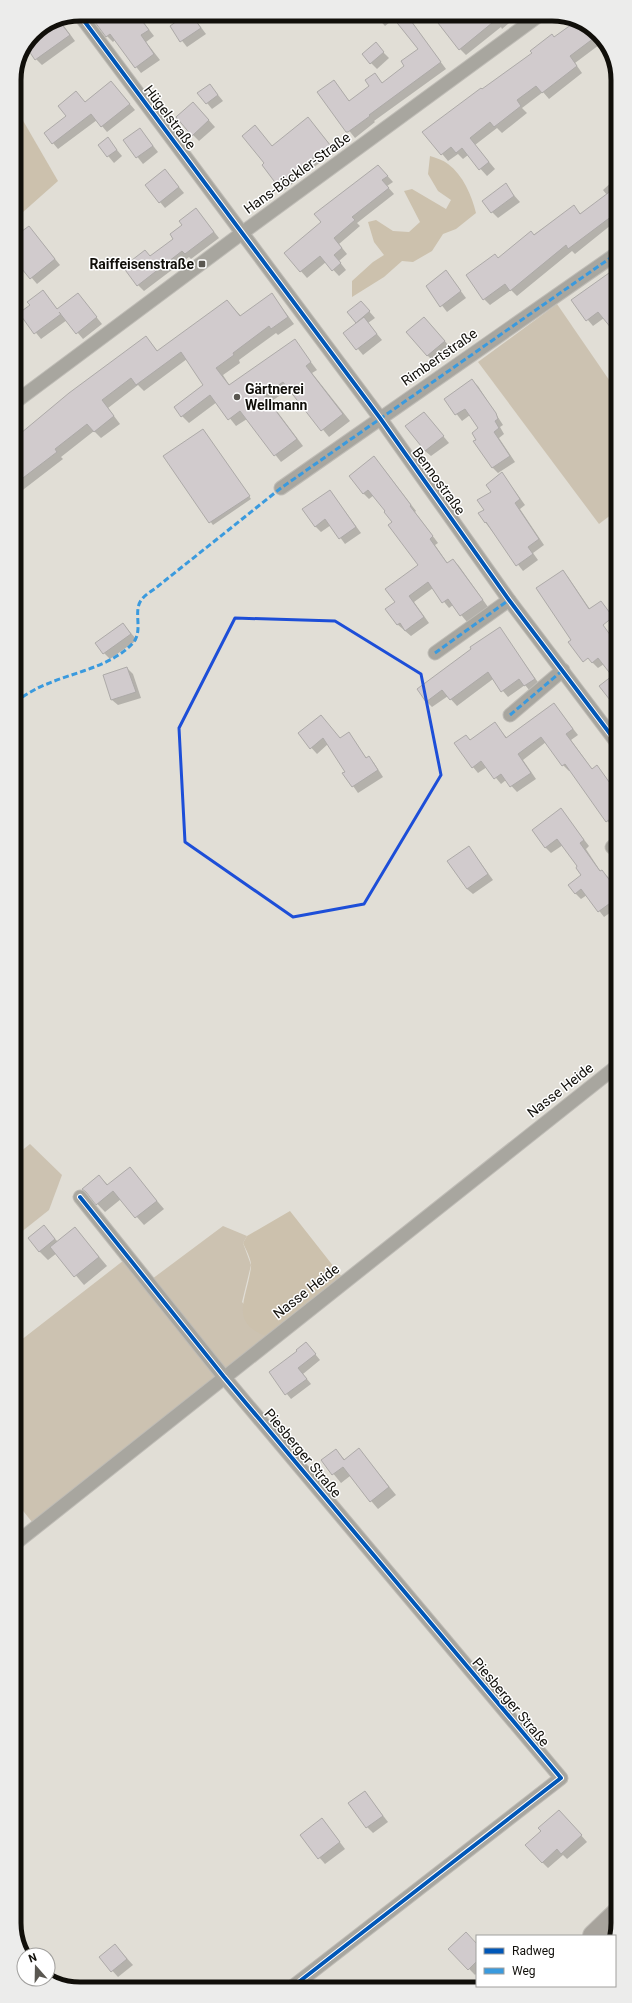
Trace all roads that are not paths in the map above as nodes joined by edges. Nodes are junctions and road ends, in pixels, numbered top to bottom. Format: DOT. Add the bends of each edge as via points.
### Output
graph roads {
  1 [pos="84,21"];
  2 [pos="531,21"];
  3 [pos="242,233"];
  4 [pos="611,257"];
  5 [pos="21,398"];
  6 [pos="380,418"];
  7 [pos="281,488"];
  8 [pos="509,600"];
  9 [pos="435,653"];
  10 [pos="563,670"];
  11 [pos="510,715"];
  12 [pos="611,735"];
  13 [pos="611,1071"];
  14 [pos="80,1197"];
  15 [pos="224,1377"];
  16 [pos="21,1539"];
  17 [pos="611,1920"];
  18 [pos="595,1935"];
  19 [pos="299,1982"];
  1 -- 3 [label="street, Hügelstraße"];
  2 -- 3 [label="street, Hans-Böckler-Straße"];
  3 -- 5 [label="street, Hans-Böckler-Straße"];
  3 -- 6 [label="street, Bennostraße"];
  4 -- 6 [label="street, Rimbertstraße"];
  6 -- 7 [label="street, Rimbertstraße"];
  6 -- 8 [label="street, Bennostraße"];
  8 -- 9 [label="street"];
  8 -- 10 [label="street, Bennostraße"];
  10 -- 11 [label="street"];
  10 -- 12 [label="street, Bennostraße"];
  13 -- 15 [label="street, Nasse Heide"];
  14 -- 15 [label="street"];
  15 -- 16 [label="street, Nasse Heide"];
  15 -- 19 [label="street, Piesberger Straße" via="561,1778"];
  17 -- 18 [label="highway"];
}
